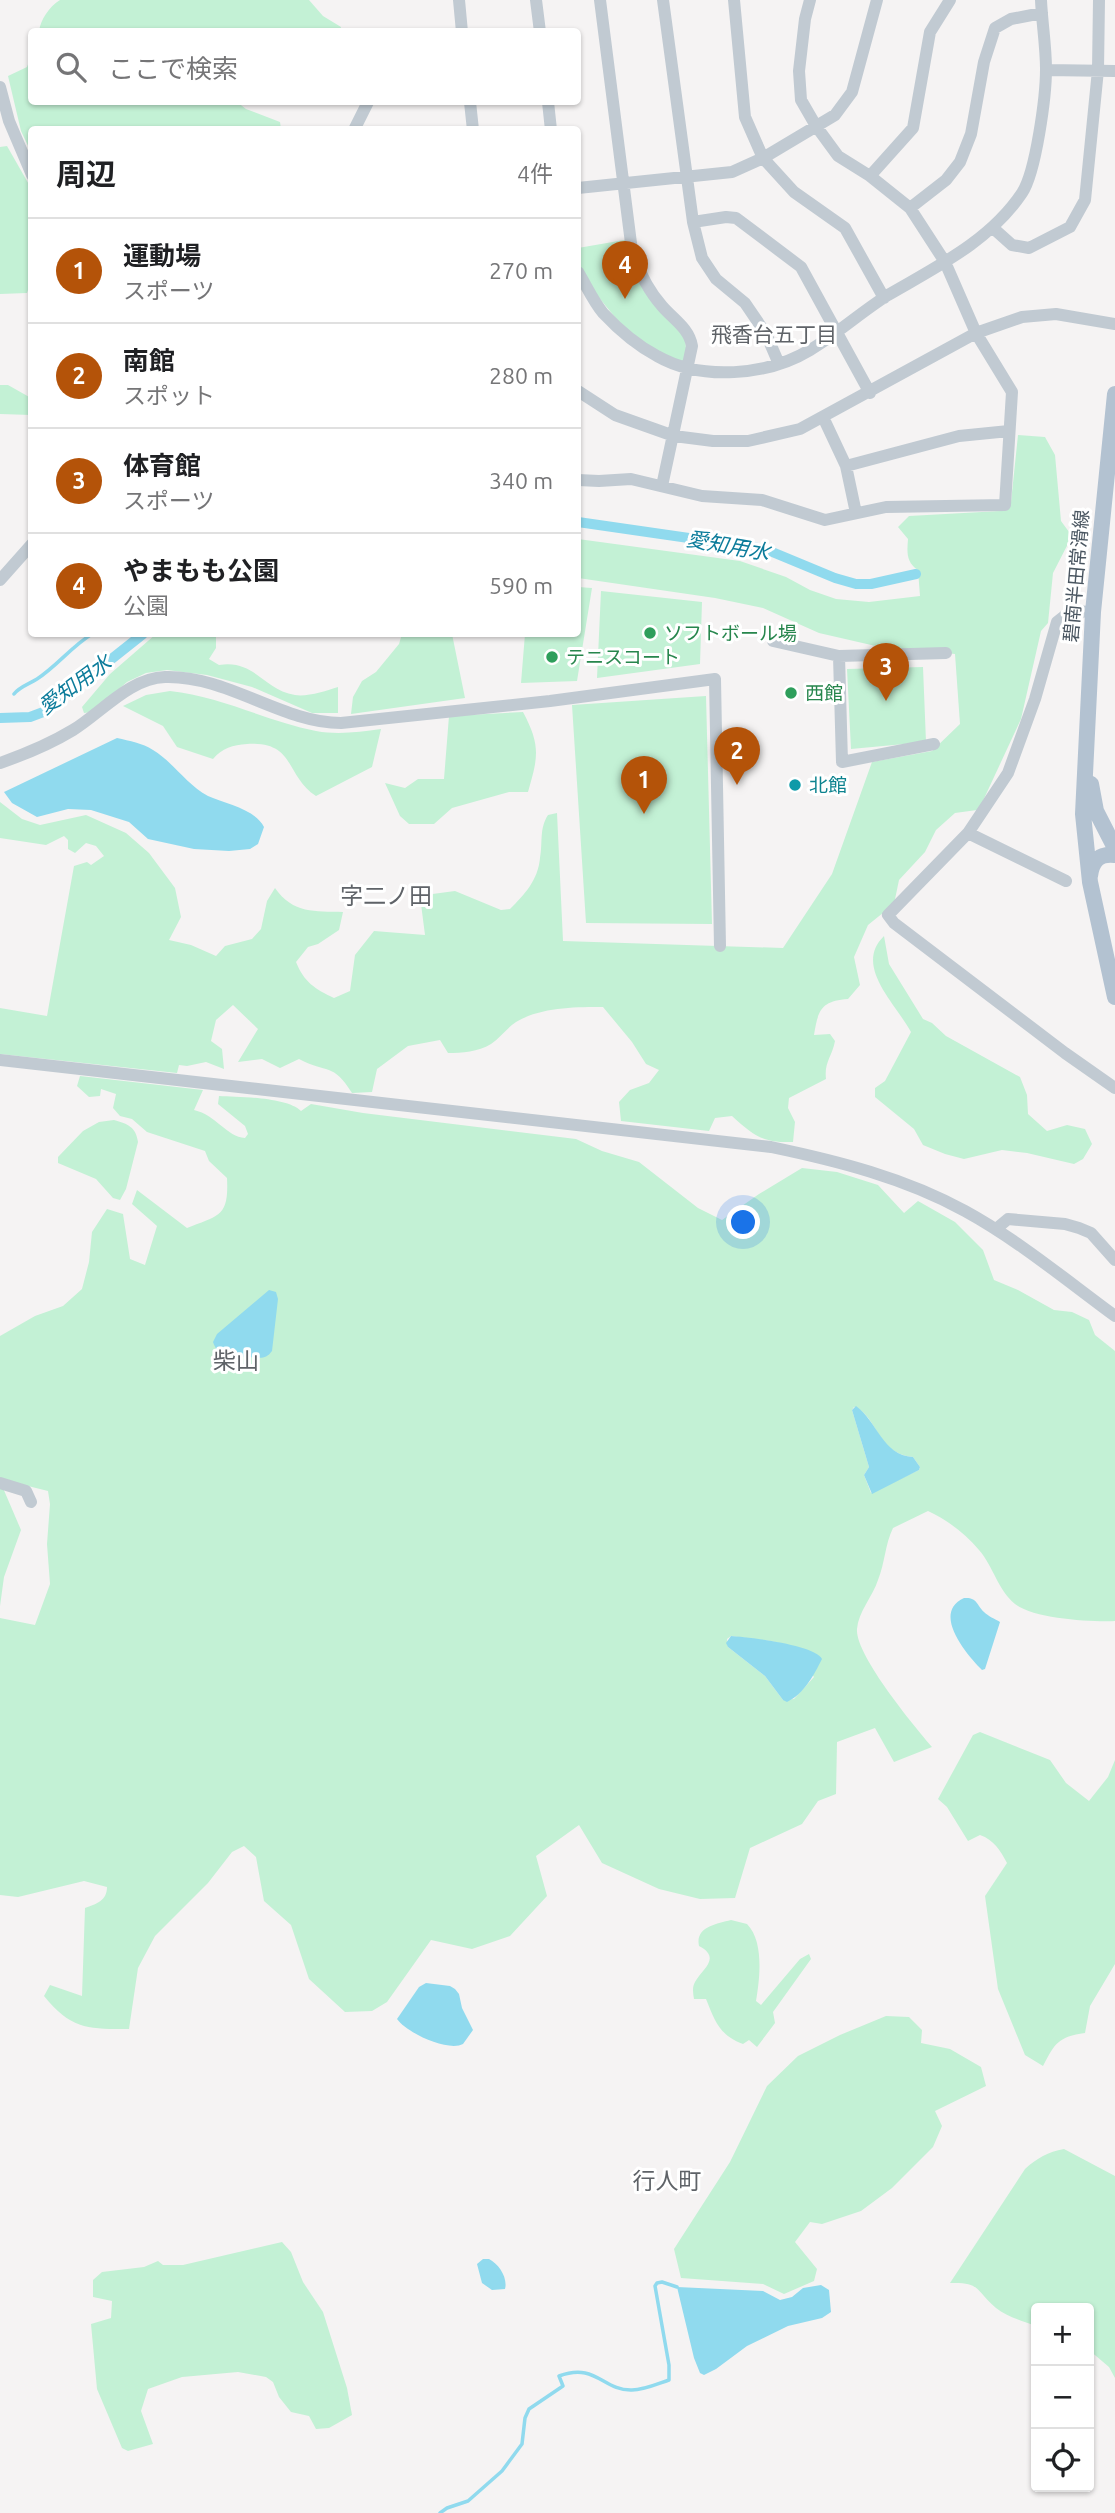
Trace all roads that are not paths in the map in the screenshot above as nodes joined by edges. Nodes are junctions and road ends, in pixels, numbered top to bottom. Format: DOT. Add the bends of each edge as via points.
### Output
graph roads {
  1 [pos="461,0"];
  2 [pos="536,0"];
  3 [pos="600,0"];
  4 [pos="663,0"];
  5 [pos="734,0"];
  6 [pos="810,0"];
  7 [pos="877,0"];
  8 [pos="950,0"];
  9 [pos="1099,0"];
  10 [pos="1042,7"];
  11 [pos="462,28"];
  12 [pos="540,28"];
  13 [pos="1046,70"];
  14 [pos="1098,70"];
  15 [pos="1115,71"];
  16 [pos="0,87"];
  17 [pos="366,105"];
  18 [pos="470,105"];
  19 [pos="548,105"];
  20 [pos="356,126"];
  21 [pos="473,126"];
  22 [pos="551,126"];
  23 [pos="816,126"];
  24 [pos="763,158"];
  25 [pos="28,166"];
  26 [pos="687,176"];
  27 [pos="870,176"];
  28 [pos="623,183"];
  29 [pos="581,188"];
  30 [pos="910,208"];
  31 [pos="693,222"];
  32 [pos="993,228"];
  33 [pos="945,262"];
  34 [pos="581,277"];
  35 [pos="884,298"];
  36 [pos="1115,324"];
  37 [pos="837,330"];
  38 [pos="976,333"];
  39 [pos="779,364"];
  40 [pos="688,369"];
  41 [pos="581,393"];
  42 [pos="870,393"];
  43 [pos="1115,394"];
  44 [pos="823,417"];
  45 [pos="1009,431"];
  46 [pos="674,436"];
  47 [pos="846,466"];
  48 [pos="581,480"];
  49 [pos="662,486"];
  50 [pos="856,513"];
  51 [pos="28,548"];
  52 [pos="0,580"];
  53 [pos="1093,612"];
  54 [pos="773,642"];
  55 [pos="946,653"];
  56 [pos="839,656"];
  57 [pos="934,744"];
  58 [pos="1086,761"];
  59 [pos="0,763"];
  60 [pos="968,833"];
  61 [pos="1115,848"];
  62 [pos="1115,855"];
  63 [pos="1066,881"];
  64 [pos="1090,882"];
  65 [pos="720,946"];
  66 [pos="1115,997"];
  67 [pos="0,1060"];
  68 [pos="1115,1088"];
  69 [pos="996,1229"];
  70 [pos="1115,1260"];
  71 [pos="1115,1316"];
  72 [pos="0,1483"];
  73 [pos="32,1502"];
  1 -- 11 [label="street"];
  2 -- 12 [label="street"];
  3 -- 28 [label="street"];
  4 -- 26 [label="street"];
  5 -- 24 [label="street" via="745,117"];
  6 -- 23 [label="street" via="799,71 801,100"];
  7 -- 23 [label="street" via="852,92 835,115"];
  8 -- 27 [label="street" via="930,32 913,128"];
  9 -- 14 [label="street"];
  10 -- 13 [label="street"];
  10 -- 30 [label="street" via="995,28 971,134 960,162 946,180"];
  13 -- 14 [label="street"];
  13 -- 32 [label="street" via="1034,164 1023,192"];
  14 -- 15 [label="street"];
  14 -- 32 [label="street" via="1085,200 1070,227 1029,248 1012,245"];
  16 -- 25 [label="street"];
  17 -- 20 [label="street"];
  18 -- 21 [label="street"];
  19 -- 22 [label="street"];
  23 -- 24 [label="street"];
  23 -- 27 [label="street" via="838,156"];
  24 -- 26 [label="street" via="732,172"];
  24 -- 35 [label="street" via="794,192 845,228"];
  26 -- 28 [label="street"];
  26 -- 31 [label="street"];
  27 -- 30 [label="street"];
  28 -- 29 [label="street"];
  28 -- 40 [label="street" via="638,268 650,291 688,334 692,352"];
  30 -- 33 [label="street"];
  31 -- 37 [label="street" via="726,217 747,226 800,267"];
  31 -- 39 [label="street" via="702,258 716,279 745,303"];
  32 -- 33 [label="street"];
  33 -- 35 [label="street"];
  33 -- 38 [label="street"];
  34 -- 40 [label="street" via="603,312 632,338 658,357"];
  35 -- 37 [label="street"];
  36 -- 38 [label="street" via="1056,314 1022,317"];
  37 -- 39 [label="street" via="809,351"];
  37 -- 42 [label="street"];
  38 -- 42 [label="street"];
  38 -- 45 [label="street" via="1012,391"];
  39 -- 40 [label="street" via="723,372"];
  40 -- 46 [label="street"];
  41 -- 46 [label="street" via="615,415"];
  42 -- 44 [label="street"];
  43 -- 53 [label="main road, 碧南半田常滑線"];
  44 -- 46 [label="street" via="800,429 748,441"];
  44 -- 47 [label="street"];
  45 -- 47 [label="street" via="959,436"];
  45 -- 50 [label="street" via="1005,505 886,507"];
  46 -- 49 [label="street"];
  47 -- 50 [label="street"];
  48 -- 49 [label="street" via="631,479"];
  49 -- 50 [label="street" via="702,496 762,500 825,520"];
  51 -- 52 [label="street"];
  53 -- 58 [label="main road, 碧南半田常滑線"];
  53 -- 60 [label="street" via="1071,611 1057,622 1008,773"];
  54 -- 56 [label="street"];
  55 -- 56 [label="street"];
  56 -- 57 [label="street" via="842,762"];
  58 -- 61 [label="main road, 碧南半田常滑線" via="1096,811"];
  58 -- 64 [label="main road, 碧南半田常滑線" via="1083,814"];
  59 -- 65 [label="street" via="74,729 135,684 164,677 233,690 321,723 550,701 715,679"];
  60 -- 63 [label="street"];
  60 -- 68 [label="street" via="888,915 891,921"];
  62 -- 64 [label="main road" via="1096,859"];
  64 -- 66 [label="main road, 碧南半田常滑線"];
  67 -- 69 [label="street" via="771,1147 841,1161 922,1190"];
  69 -- 70 [label="street" via="1008,1219 1072,1226 1091,1233"];
  69 -- 71 [label="street"];
  72 -- 73 [label="street" via="26,1491"];
}
